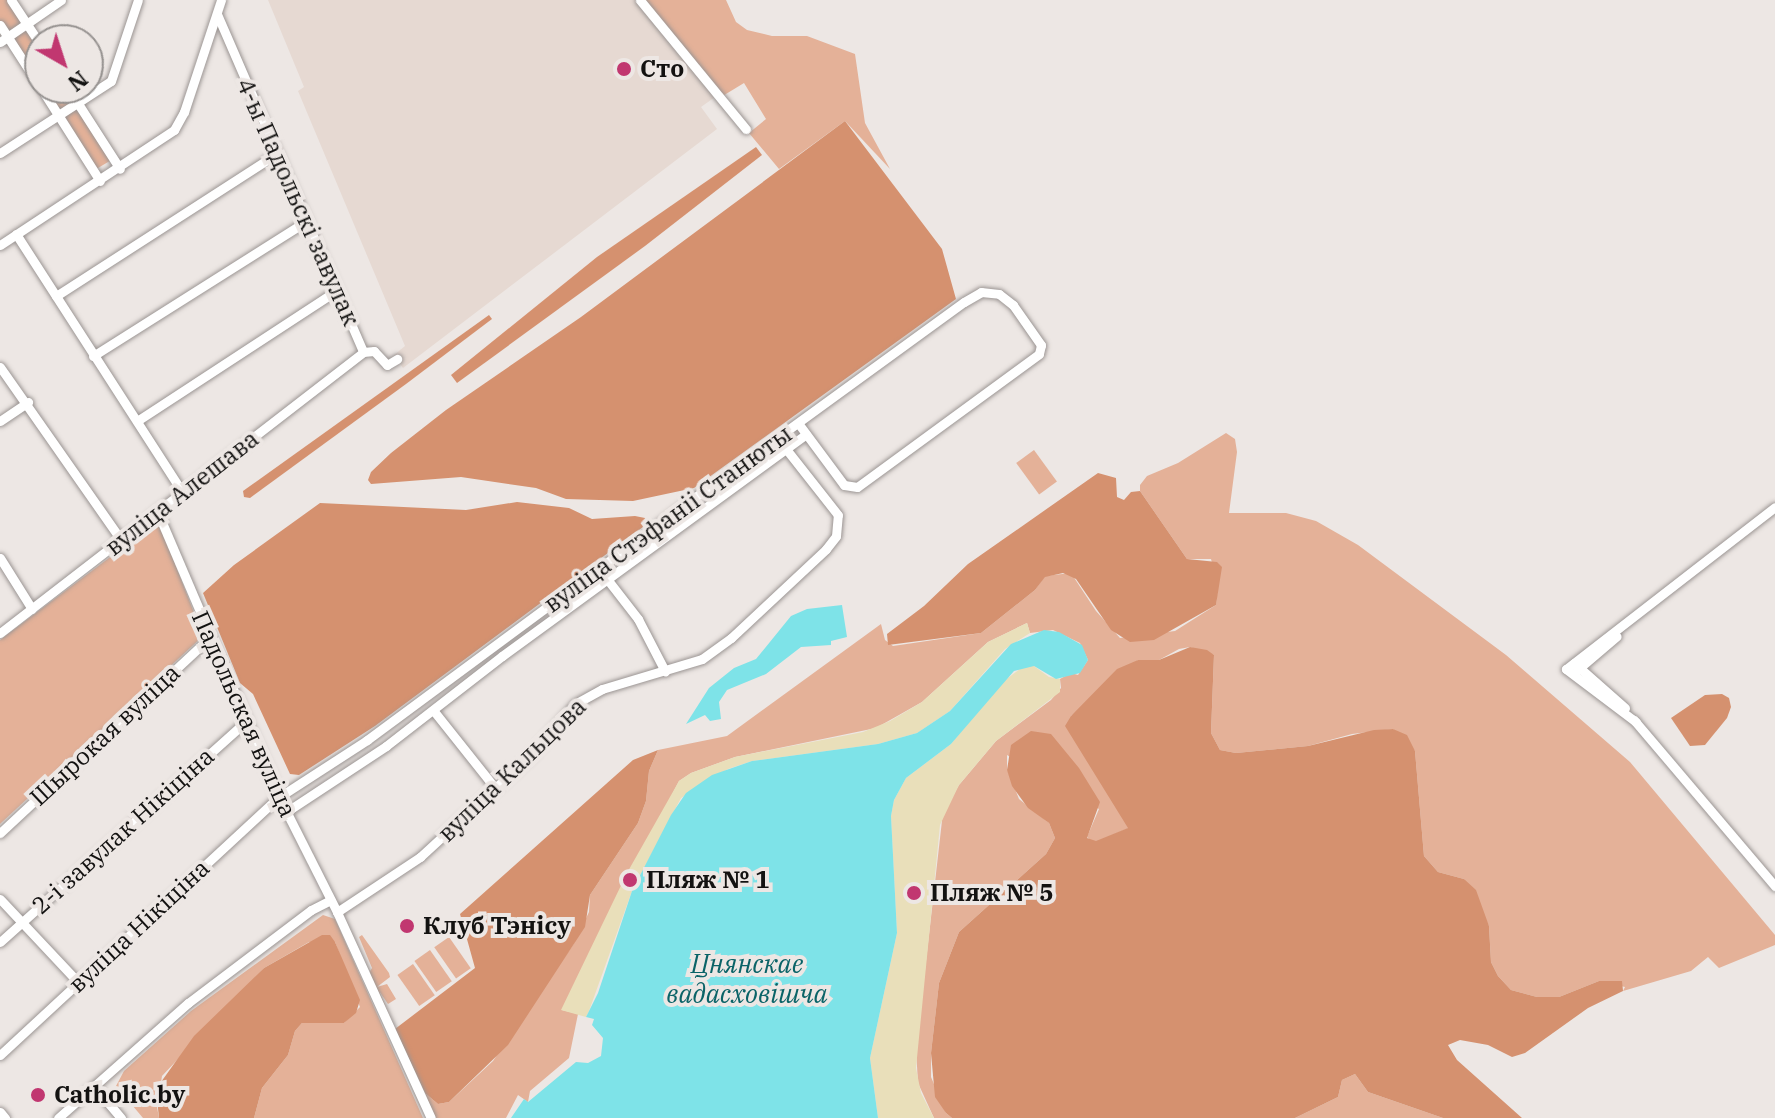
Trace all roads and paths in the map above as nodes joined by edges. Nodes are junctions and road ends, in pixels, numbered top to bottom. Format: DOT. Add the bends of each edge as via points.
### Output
graph roads {
  1 [pos="11,0"];
  2 [pos="61,0"];
  3 [pos="138,0"];
  4 [pos="221,0"];
  5 [pos="640,0"];
  6 [pos="217,14"];
  7 [pos="27,24"];
  8 [pos="29,24"];
  9 [pos="0,25"];
  10 [pos="24,27"];
  11 [pos="4,39"];
  12 [pos="24,66"];
  13 [pos="104,84"];
  14 [pos="50,104"];
  15 [pos="76,104"];
  16 [pos="79,104"];
  17 [pos="58,116"];
  18 [pos="746,129"];
  19 [pos="0,153"];
  20 [pos="276,154"];
  21 [pos="120,169"];
  22 [pos="100,181"];
  23 [pos="305,222"];
  24 [pos="16,234"];
  25 [pos="0,245"];
  26 [pos="336,291"];
  27 [pos="56,296"];
  28 [pos="363,352"];
  29 [pos="93,356"];
  30 [pos="397,359"];
  31 [pos="0,367"];
  32 [pos="28,402"];
  33 [pos="0,421"];
  34 [pos="137,421"];
  35 [pos="798,423"];
  36 [pos="806,434"];
  37 [pos="786,449"];
  38 [pos="183,493"];
  39 [pos="1775,507"];
  40 [pos="158,513"];
  41 [pos="121,540"];
  42 [pos="0,558"];
  43 [pos="607,579"];
  44 [pos="32,609"];
  45 [pos="0,633"];
  46 [pos="210,637"];
  47 [pos="665,671"];
  48 [pos="433,710"];
  49 [pos="246,721"];
  50 [pos="495,788"];
  51 [pos="279,797"];
  52 [pos="286,812"];
  53 [pos="0,833"];
  54 [pos="1775,886"];
  55 [pos="0,899"];
  56 [pos="331,900"];
  57 [pos="337,912"];
  58 [pos="22,922"];
  59 [pos="0,942"];
  60 [pos="78,982"];
  61 [pos="0,1055"];
  62 [pos="94,1086"];
  63 [pos="0,1112"];
  64 [pos="117,1114"];
  65 [pos="5,1118"];
  66 [pos="58,1118"];
  67 [pos="105,1118"];
  68 [pos="431,1118"];
  1 -- 7 [label="street"];
  2 -- 8 [label="street"];
  3 -- 13 [label="street" via="113,78"];
  4 -- 6 [label="street"];
  5 -- 18 [label="street"];
  6 -- 20 [label="street, 4-ы Падольскі завулак"];
  6 -- 21 [label="street" via="180,122 165,139"];
  9 -- 11 [label="street"];
  10 -- 11 [label="street"];
  11 -- 12 [label="street"];
  14 -- 17 [label="street"];
  15 -- 17 [label="street"];
  16 -- 21 [label="street"];
  17 -- 19 [label="street"];
  17 -- 22 [label="street"];
  20 -- 23 [label="street, 4-ы Падольскі завулак"];
  20 -- 27 [label="street"];
  21 -- 22 [label="street"];
  22 -- 24 [label="street"];
  23 -- 26 [label="street, 4-ы Падольскі завулак"];
  23 -- 29 [label="street"];
  24 -- 25 [label="street"];
  24 -- 27 [label="street"];
  26 -- 28 [label="street, 4-ы Падольскі завулак"];
  26 -- 34 [label="street"];
  27 -- 29 [label="street"];
  28 -- 30 [label="street, 4-ы Падольскі завулак" via="374,351 387,365"];
  28 -- 38 [label="street, вуліца Алешава"];
  29 -- 34 [label="street"];
  31 -- 32 [label="street"];
  32 -- 33 [label="street"];
  32 -- 41 [label="street"];
  34 -- 38 [label="street"];
  35 -- 36 [label="street, вуліца Стэфаніі Станюты"];
  35 -- 36 [label="street, вуліца Стэфаніі Станюты" via="981,292 999,294 1013,305 1039,340 1039,354 857,487 844,485"];
  35 -- 51 [label="street, вуліца Стэфаніі Станюты" via="367,740"];
  36 -- 37 [label="street"];
  37 -- 43 [label="street"];
  37 -- 47 [label="street, вуліца Кальцова" via="835,509 836,536 718,649"];
  38 -- 40 [label="street, вуліца Алешава"];
  39 -- 54 [label="street" via="1573,669 1609,692"];
  40 -- 41 [label="street, вуліца Алешава"];
  40 -- 46 [label="street, Падольская вуліца"];
  41 -- 44 [label="street, вуліца Алешава"];
  42 -- 44 [label="street"];
  43 -- 47 [label="street" via="638,619"];
  43 -- 48 [label="street"];
  44 -- 45 [label="street, вуліца Алешава"];
  46 -- 49 [label="street, Падольская вуліца"];
  46 -- 53 [label="street, Шырокая вуліца"];
  47 -- 50 [label="street, вуліца Кальцова" via="602,689 575,704"];
  48 -- 50 [label="street"];
  48 -- 52 [label="street"];
  49 -- 51 [label="street, Падольская вуліца"];
  49 -- 58 [label="street, 2-і завулак Нікіціна"];
  50 -- 57 [label="street, вуліца Кальцова" via="420,857"];
  51 -- 52 [label="street, Падольская вуліца"];
  51 -- 60 [label="street, вуліца Нікіціна"];
  52 -- 56 [label="street, Падольская вуліца"];
  55 -- 58 [label="street"];
  56 -- 57 [label="street, Падольская вуліца"];
  56 -- 62 [label="street" via="188,1003"];
  57 -- 68 [label="street, Падольская вуліца"];
  58 -- 59 [label="street, 2-і завулак Нікіціна"];
  58 -- 60 [label="street"];
  60 -- 61 [label="street, вуліца Нікіціна"];
  62 -- 64 [label="street"];
  62 -- 66 [label="street"];
  63 -- 65 [label="street"];
  64 -- 67 [label="street"];
}
